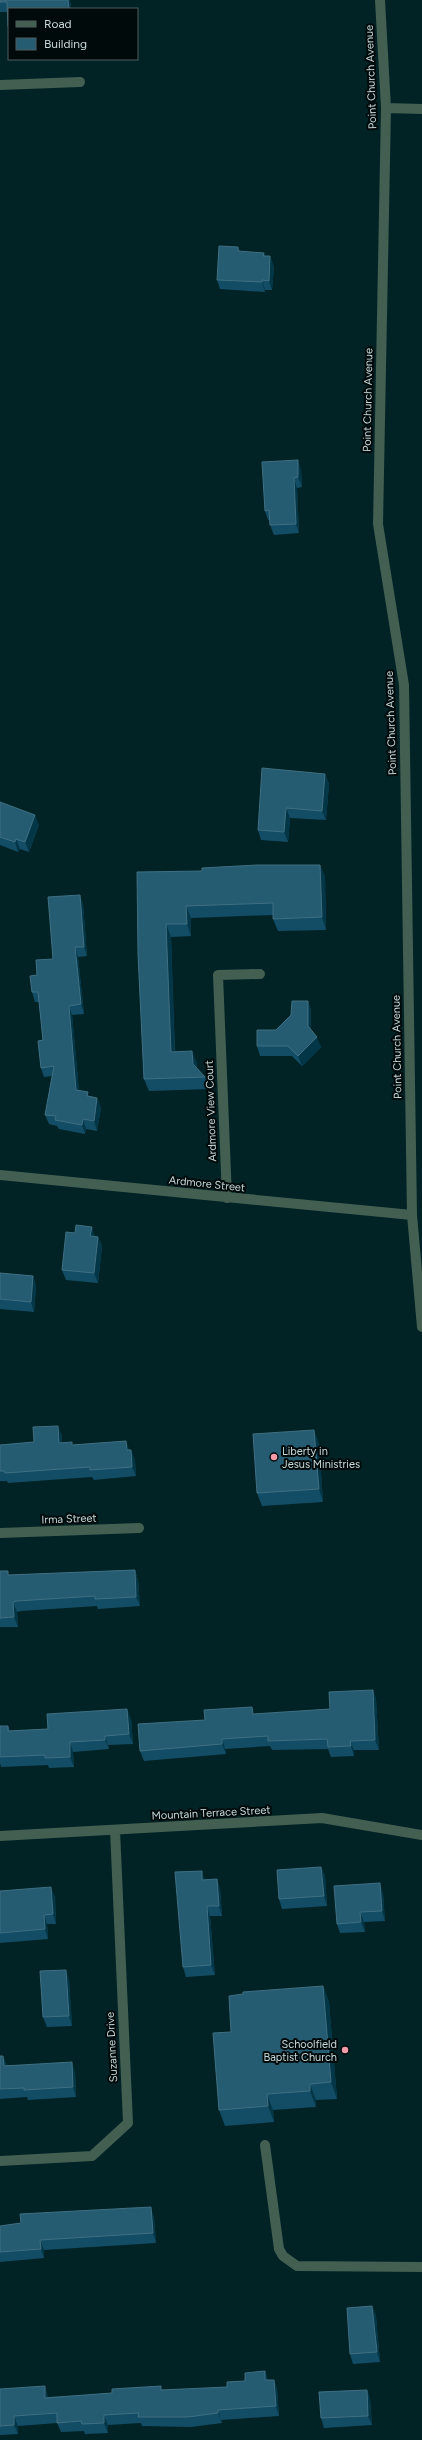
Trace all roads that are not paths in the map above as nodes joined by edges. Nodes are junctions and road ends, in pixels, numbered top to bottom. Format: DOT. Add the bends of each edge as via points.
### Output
graph roads {
  1 [pos="380,0"];
  2 [pos="80,82"];
  3 [pos="0,85"];
  4 [pos="386,108"];
  5 [pos="422,109"];
  6 [pos="260,974"];
  7 [pos="0,1175"];
  8 [pos="227,1198"];
  9 [pos="412,1216"];
  10 [pos="422,1327"];
  11 [pos="139,1528"];
  12 [pos="0,1533"];
  13 [pos="115,1830"];
  14 [pos="422,1835"];
  15 [pos="0,1836"];
  16 [pos="265,2145"];
  17 [pos="0,2161"];
  18 [pos="422,2267"];
  1 -- 4 [label="street, Point Church Avenue"];
  2 -- 3 [label="street"];
  4 -- 5 [label="street"];
  4 -- 9 [label="street, Point Church Avenue" via="378,524 404,684"];
  6 -- 8 [label="street, Ardmore View Court" via="218,975"];
  7 -- 8 [label="street, Ardmore Street"];
  8 -- 9 [label="street, Ardmore Street"];
  9 -- 10 [label="street, Point Church Avenue"];
  11 -- 12 [label="street, Irma Street"];
  13 -- 14 [label="street, Mountain Terrace Street" via="322,1818"];
  13 -- 15 [label="street, Mountain Terrace Street"];
  13 -- 17 [label="street, Suzanne Drive" via="128,2123 92,2156"];
  16 -- 18 [label="street" via="279,2249 283,2256 297,2266"];
}
